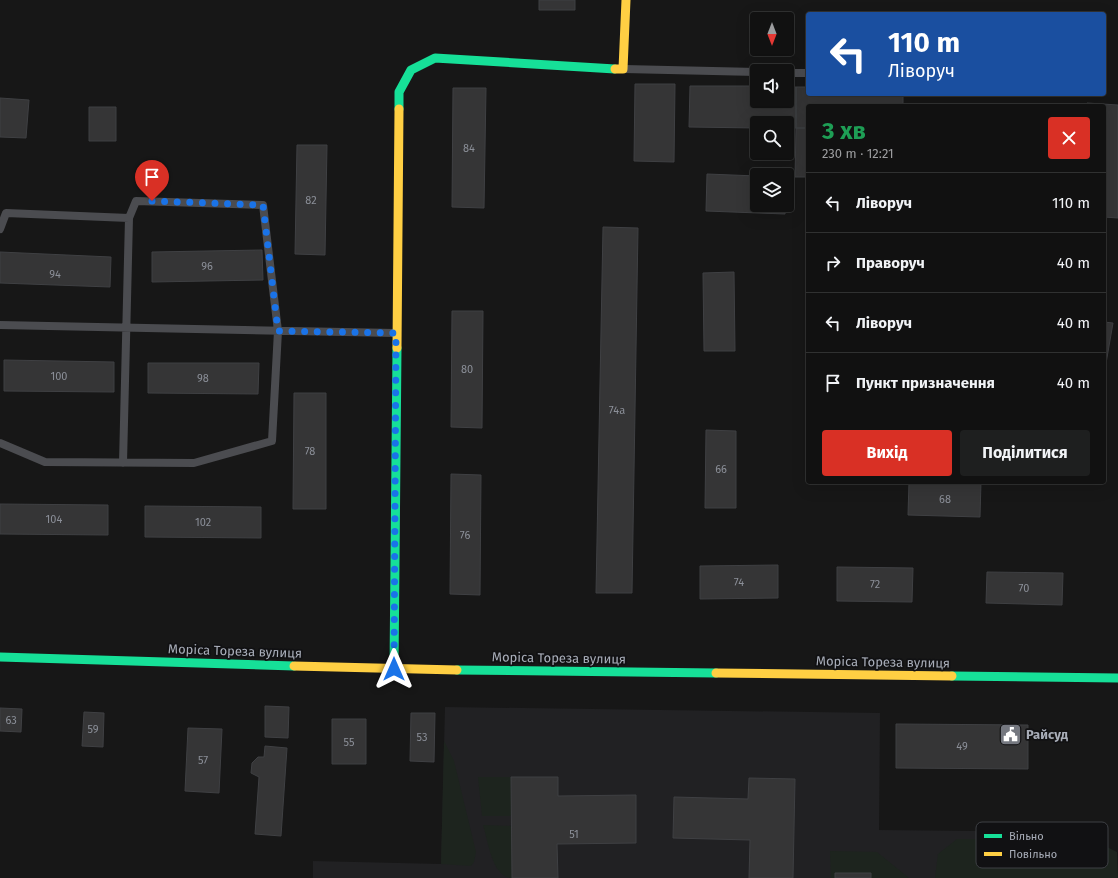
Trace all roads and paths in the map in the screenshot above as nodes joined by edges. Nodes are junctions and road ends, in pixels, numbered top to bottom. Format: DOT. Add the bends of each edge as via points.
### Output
graph roads {
  1 [pos="626,0"];
  2 [pos="624,69"];
  3 [pos="750,72"];
  4 [pos="794,73"];
  5 [pos="806,73"];
  6 [pos="128,218"];
  7 [pos="0,229"];
  8 [pos="0,325"];
  9 [pos="126,327"];
  10 [pos="278,331"];
  11 [pos="396,333"];
  12 [pos="0,443"];
  13 [pos="123,463"];
  14 [pos="0,657"];
  15 [pos="394,669"];
  16 [pos="1118,678"];
  1 -- 2 [label="street"];
  2 -- 3 [label="lane"];
  2 -- 11 [label="street" via="435,58 411,70 399,92"];
  4 -- 5 [label="lane"];
  6 -- 7 [label="lane" via="6,213"];
  6 -- 9 [label="lane"];
  6 -- 10 [label="lane" via="136,201 263,205"];
  8 -- 9 [label="lane"];
  9 -- 10 [label="lane"];
  9 -- 13 [label="lane"];
  10 -- 11 [label="lane"];
  10 -- 13 [label="lane" via="272,441 194,463"];
  11 -- 15 [label="street"];
  12 -- 13 [label="lane" via="45,462"];
  14 -- 15 [label="street, Моріса Тореза вулиця"];
  15 -- 16 [label="street, Моріса Тореза вулиця"];
}
